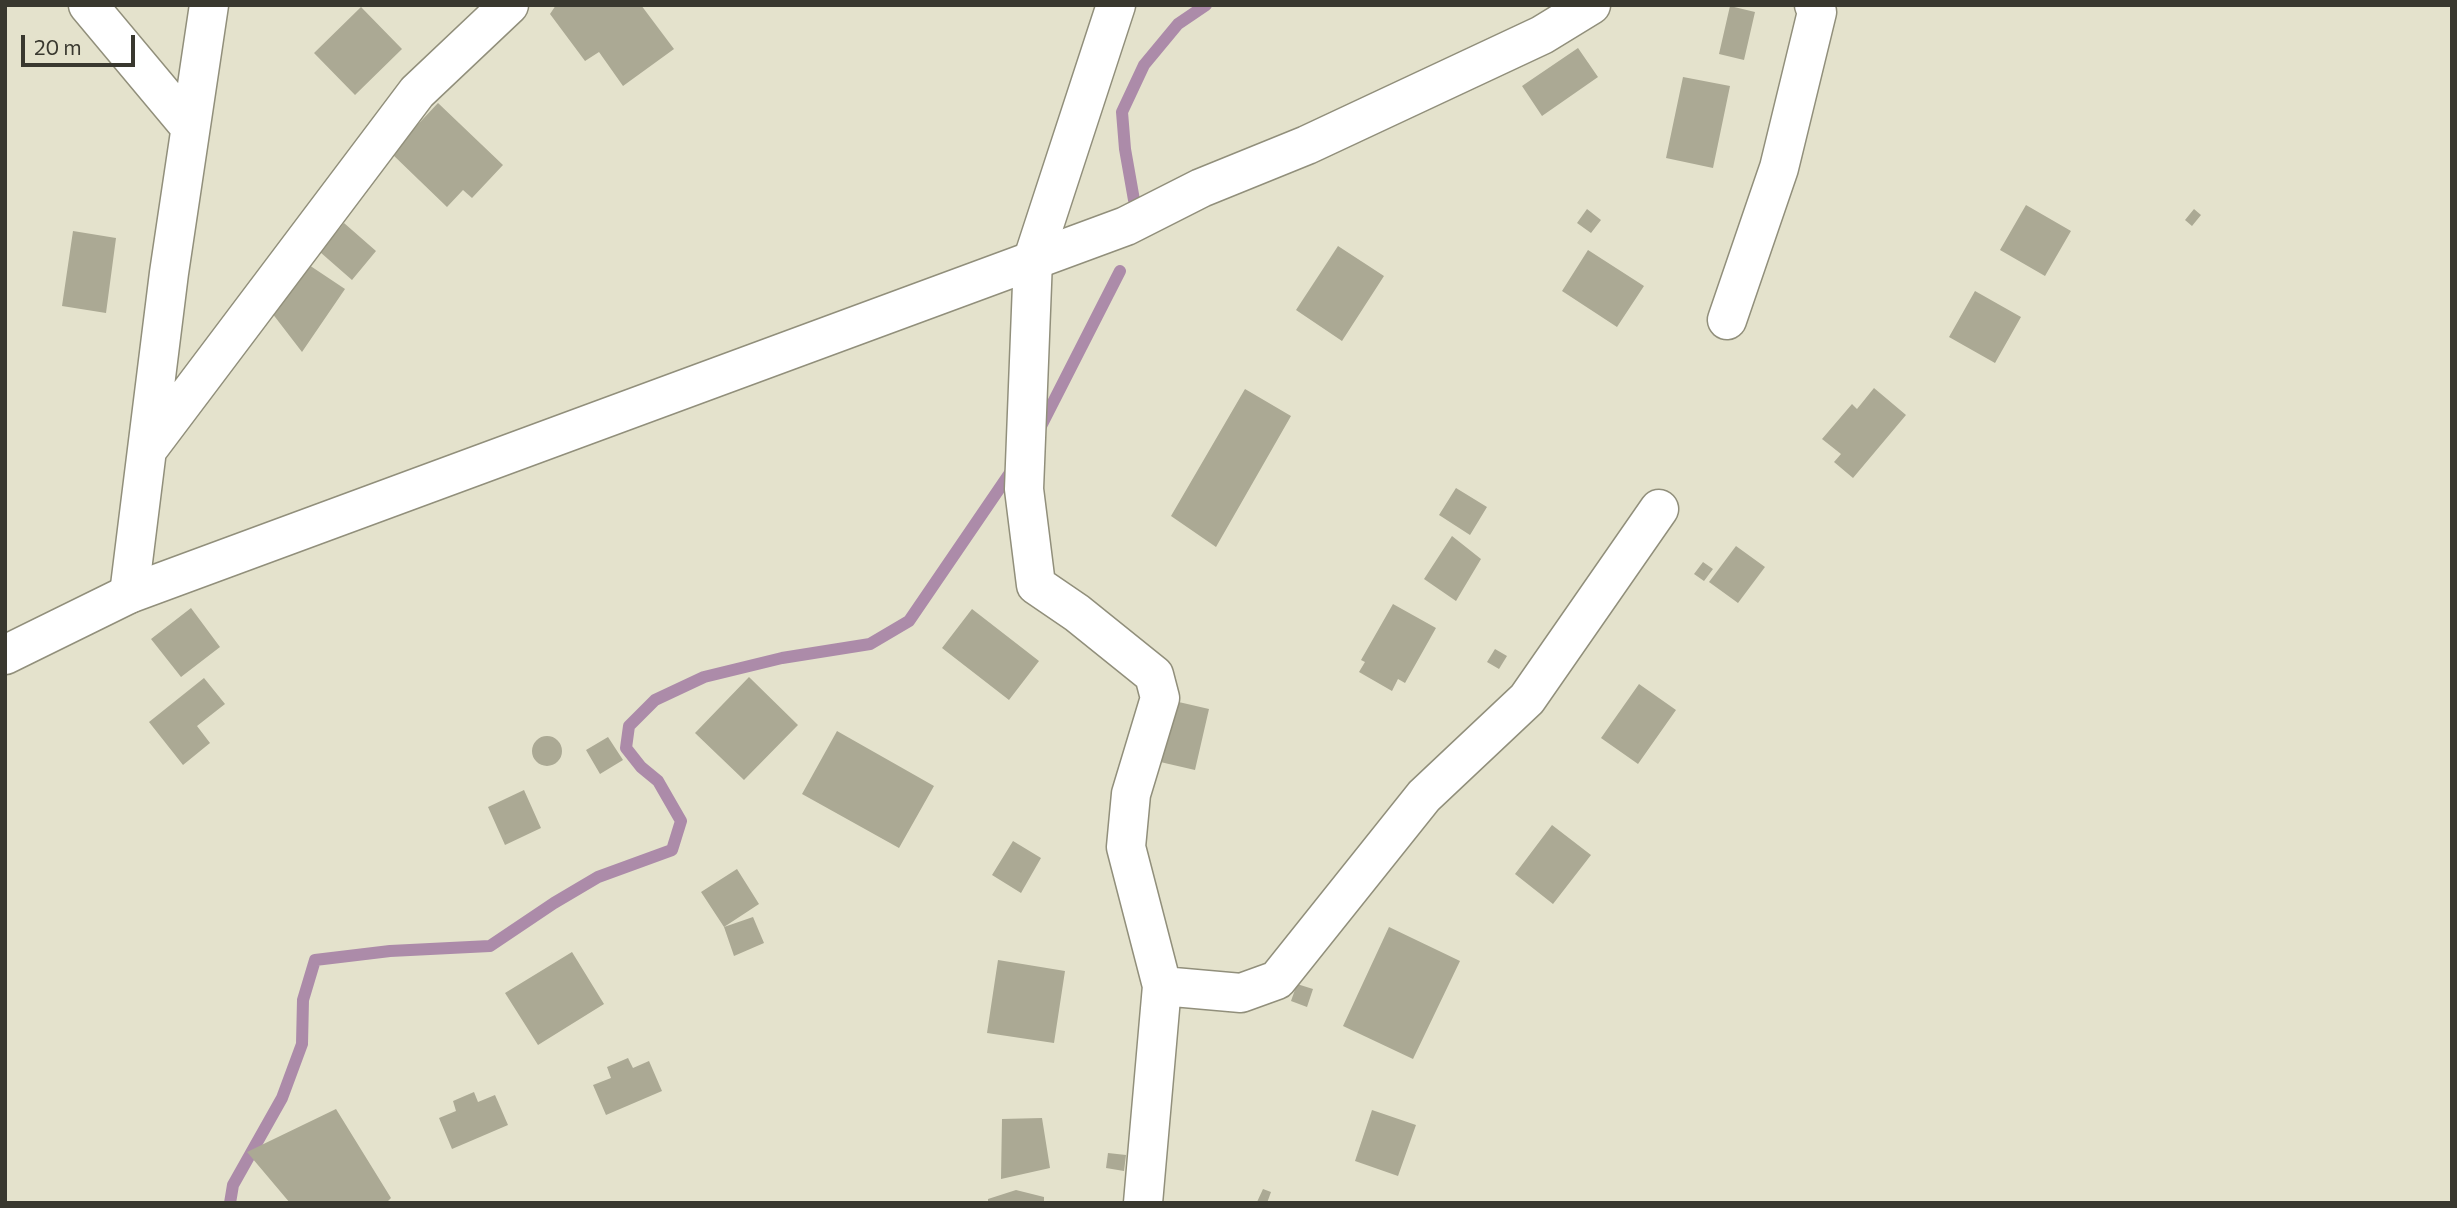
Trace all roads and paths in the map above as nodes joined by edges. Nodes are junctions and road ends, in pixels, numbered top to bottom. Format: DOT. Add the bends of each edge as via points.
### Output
graph roads {
  1 [pos="88,5"];
  2 [pos="209,5"];
  3 [pos="509,5"];
  4 [pos="1116,5"];
  5 [pos="1591,5"];
  6 [pos="1814,5"];
  7 [pos="191,127"];
  8 [pos="1033,259"];
  9 [pos="1727,320"];
  10 [pos="147,451"];
  11 [pos="1659,509"];
  12 [pos="129,594"];
  13 [pos="5,654"];
  14 [pos="1162,986"];
  15 [pos="1143,1203"];
  1 -- 7 [label="street"];
  2 -- 7 [label="street"];
  3 -- 10 [label="street" via="416,92"];
  4 -- 8 [label="street"];
  5 -- 8 [label="street" via="1542,35 1307,145 1201,188 1126,226"];
  6 -- 9 [label="street" via="1817,12 1779,168"];
  7 -- 10 [label="street"];
  8 -- 12 [label="street"];
  8 -- 14 [label="street" via="1024,489 1036,585 1154,675 1160,698 1131,794 1126,847"];
  10 -- 12 [label="street"];
  11 -- 14 [label="street" via="1527,699 1424,796 1277,980 1241,993"];
  12 -- 13 [label="street"];
  14 -- 15 [label="street"];
}
